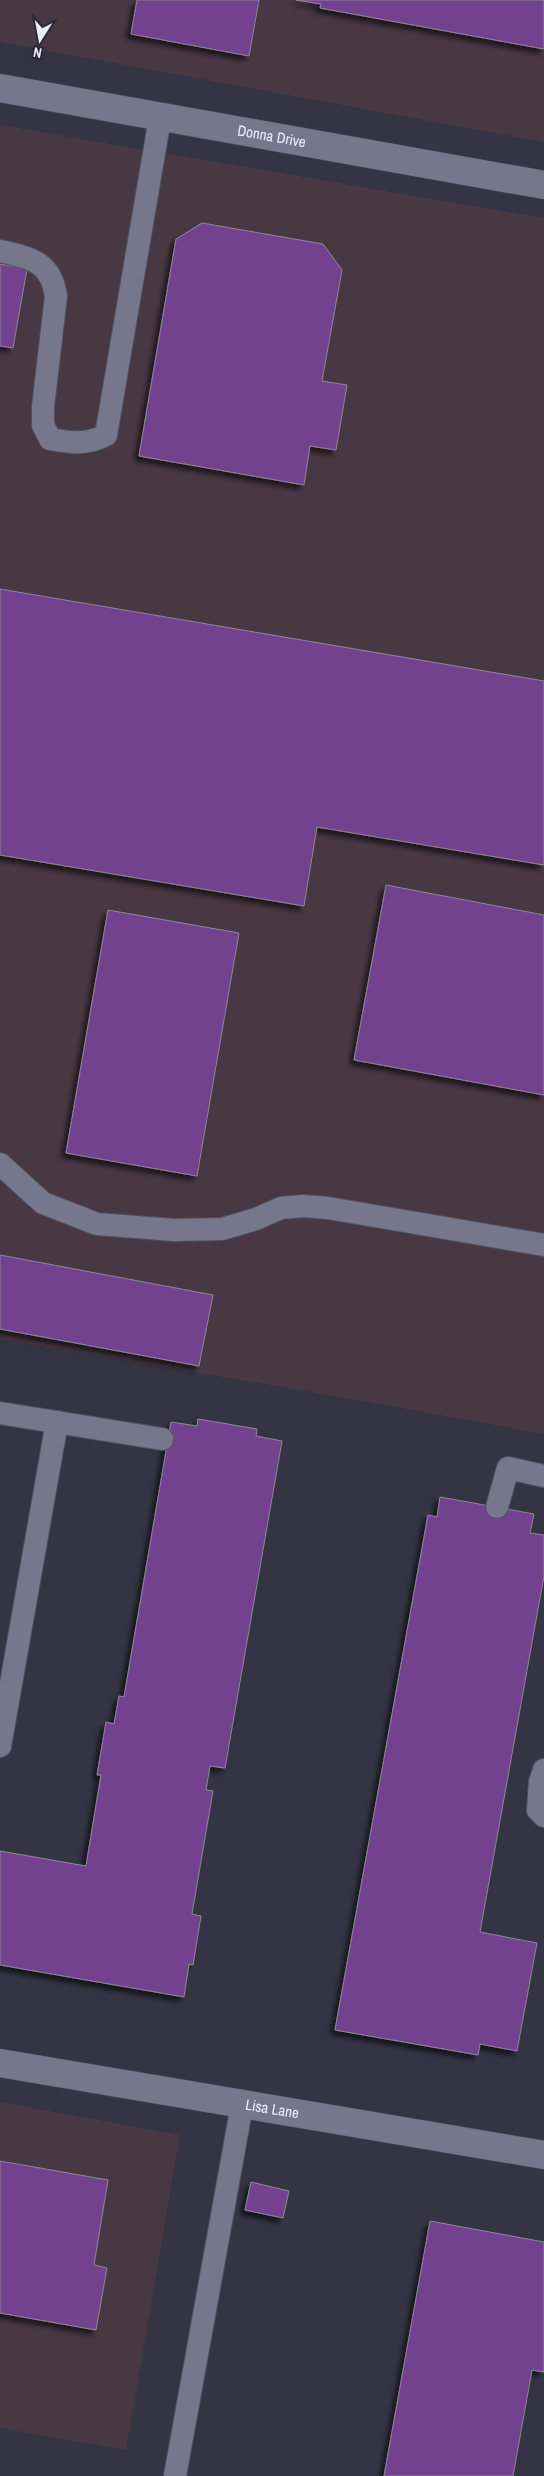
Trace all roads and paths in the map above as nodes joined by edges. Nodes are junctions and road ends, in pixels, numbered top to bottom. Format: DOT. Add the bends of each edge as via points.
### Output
graph roads {
  1 [pos="0,88"];
  2 [pos="160,118"];
  3 [pos="544,185"];
  4 [pos="0,251"];
  5 [pos="0,1164"];
  6 [pos="544,1245"];
  7 [pos="0,1412"];
  8 [pos="57,1422"];
  9 [pos="162,1439"];
  10 [pos="544,1476"];
  11 [pos="497,1507"];
  12 [pos="0,1746"];
  13 [pos="544,1770"];
  14 [pos="544,1816"];
  15 [pos="0,2063"];
  16 [pos="242,2106"];
  17 [pos="544,2155"];
  18 [pos="175,2476"];
  1 -- 2 [label="street, Donna Drive"];
  2 -- 3 [label="street, Donna Drive"];
  2 -- 4 [label="lane" via="106,435 75,444 50,439 43,425 43,408 56,296 54,280 33,260"];
  5 -- 6 [label="lane" via="43,1203 97,1224 174,1230 222,1229 281,1208 303,1206"];
  7 -- 8 [label="lane"];
  8 -- 9 [label="lane"];
  8 -- 12 [label="lane"];
  10 -- 11 [label="lane" via="508,1468"];
  13 -- 14 [label="lane" via="538,1810"];
  15 -- 16 [label="street, Lisa Lane"];
  16 -- 17 [label="street, Lisa Lane"];
  16 -- 18 [label="lane"];
}
